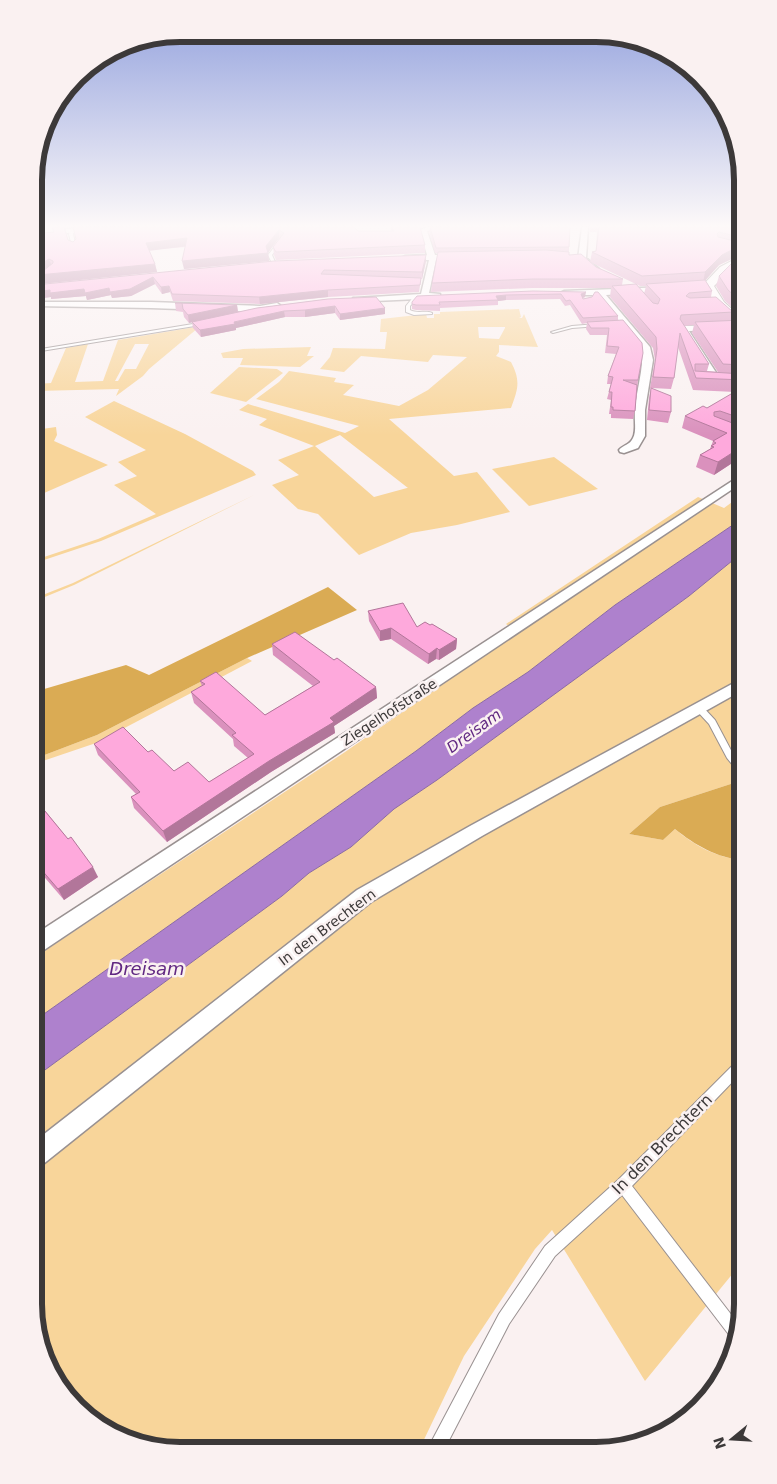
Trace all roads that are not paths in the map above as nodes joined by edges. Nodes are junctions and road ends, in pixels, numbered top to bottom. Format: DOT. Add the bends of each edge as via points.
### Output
graph roads {
  1 [pos="149,296"];
  2 [pos="440,296"];
  3 [pos="595,296"];
  4 [pos="711,296"];
  5 [pos="416,297"];
  6 [pos="426,297"];
  7 [pos="348,300"];
  8 [pos="42,304"];
  9 [pos="151,305"];
  10 [pos="289,305"];
  11 [pos="260,309"];
  12 [pos="430,313"];
  13 [pos="249,314"];
  14 [pos="734,320"];
  15 [pos="211,322"];
  16 [pos="734,323"];
  17 [pos="608,325"];
  18 [pos="553,332"];
  19 [pos="42,350"];
  20 [pos="703,380"];
  21 [pos="716,380"];
  22 [pos="734,380"];
  23 [pos="624,450"];
  24 [pos="734,483"];
  25 [pos="734,687"];
  26 [pos="699,708"];
  27 [pos="734,761"];
  28 [pos="42,941"];
  29 [pos="734,1074"];
  30 [pos="42,1151"];
  31 [pos="623,1185"];
  32 [pos="732,1328"];
  33 [pos="439,1442"];
  1 -- 9 [label="street"];
  2 -- 6 [label="street"];
  3 -- 23 [label="street" via="647,349 640,436 634,446"];
  4 -- 14 [label="street"];
  5 -- 6 [label="street"];
  5 -- 7 [label="street"];
  5 -- 12 [label="lane" via="408,311"];
  8 -- 9 [label="street"];
  9 -- 11 [label="street"];
  10 -- 11 [label="street"];
  11 -- 13 [label="lane"];
  15 -- 19 [label="lane"];
  16 -- 21 [label="street" via="683,329"];
  17 -- 18 [label="lane" via="572,327"];
  20 -- 21 [label="street"];
  21 -- 22 [label="street"];
  24 -- 28 [label="street, Ziegelhofstraße"];
  25 -- 26 [label="street, In den Brechtern"];
  26 -- 27 [label="lane" via="712,722"];
  26 -- 30 [label="street, In den Brechtern" via="364,896"];
  29 -- 31 [label="lane, In den Brechtern"];
  31 -- 32 [label="lane"];
  31 -- 33 [label="lane, In den Brechtern" via="550,1251 504,1319"];
}
